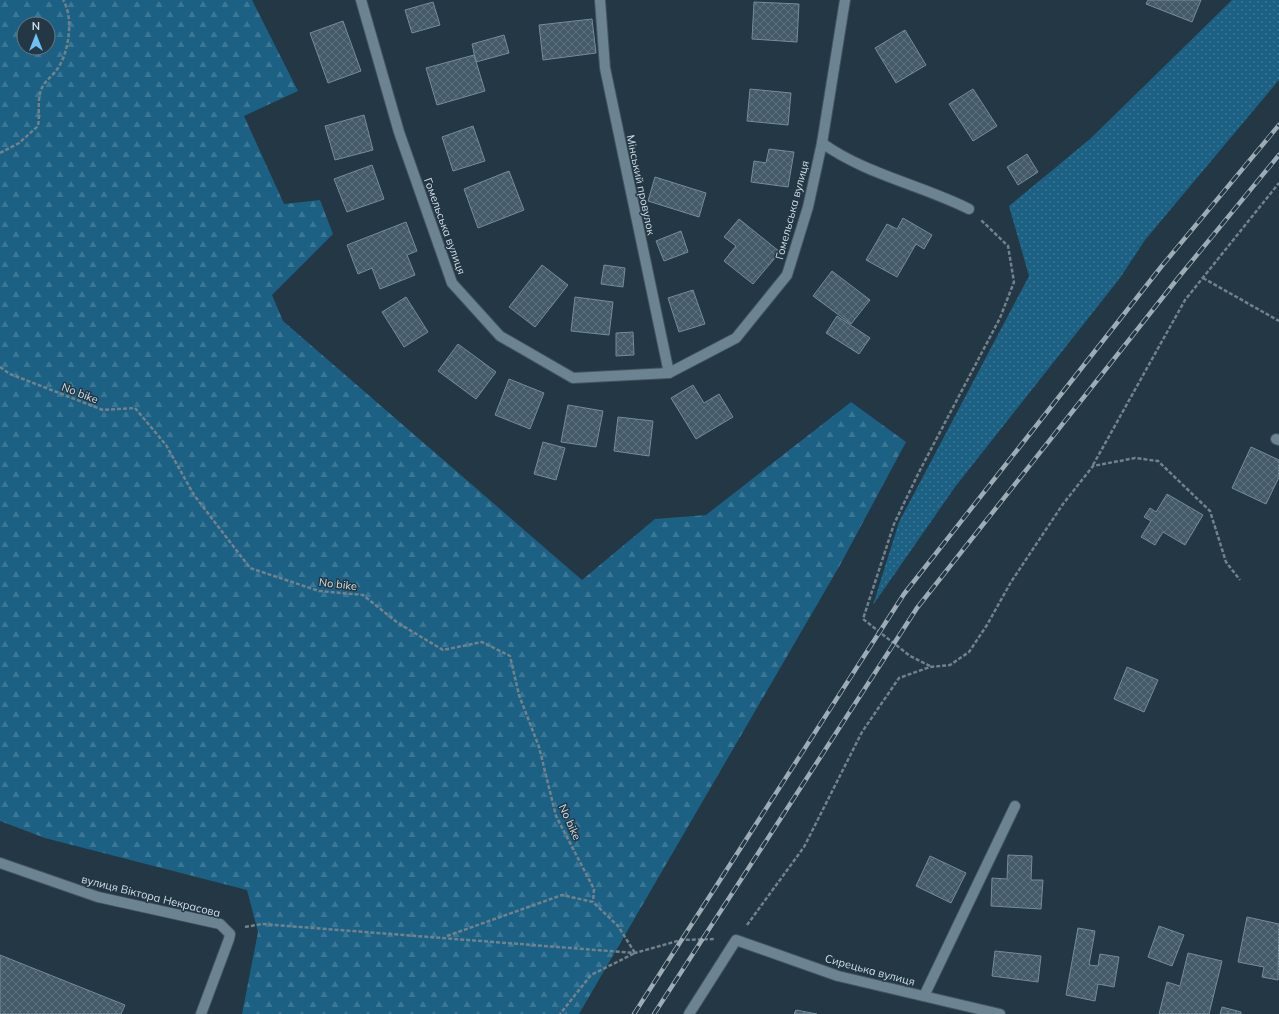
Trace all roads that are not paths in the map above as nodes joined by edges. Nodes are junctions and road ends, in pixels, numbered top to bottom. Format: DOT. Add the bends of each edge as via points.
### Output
graph roads {
  1 [pos="361,0"];
  2 [pos="600,0"];
  3 [pos="845,0"];
  4 [pos="822,143"];
  5 [pos="969,209"];
  6 [pos="668,373"];
  7 [pos="1015,806"];
  8 [pos="0,863"];
  9 [pos="924,996"];
  10 [pos="201,1014"];
  11 [pos="689,1014"];
  12 [pos="1000,1014"];
  1 -- 6 [label="street, Гомельська вулиця" via="399,132 452,283 500,336 573,378"];
  2 -- 6 [label="street, Мінський провулок" via="605,68"];
  3 -- 4 [label="street, Гомельська вулиця"];
  4 -- 5 [label="street" via="835,152 884,174 944,196"];
  4 -- 6 [label="street, Гомельська вулиця" via="808,207 787,275 736,338"];
  7 -- 9 [label="street"];
  8 -- 10 [label="street, вулиця Віктора Некрасова" via="98,897 220,924 230,934 230,939"];
  9 -- 11 [label="street, Сирецька вулиця" via="838,976 736,940"];
  9 -- 12 [label="street, Сирецька вулиця"];
}
